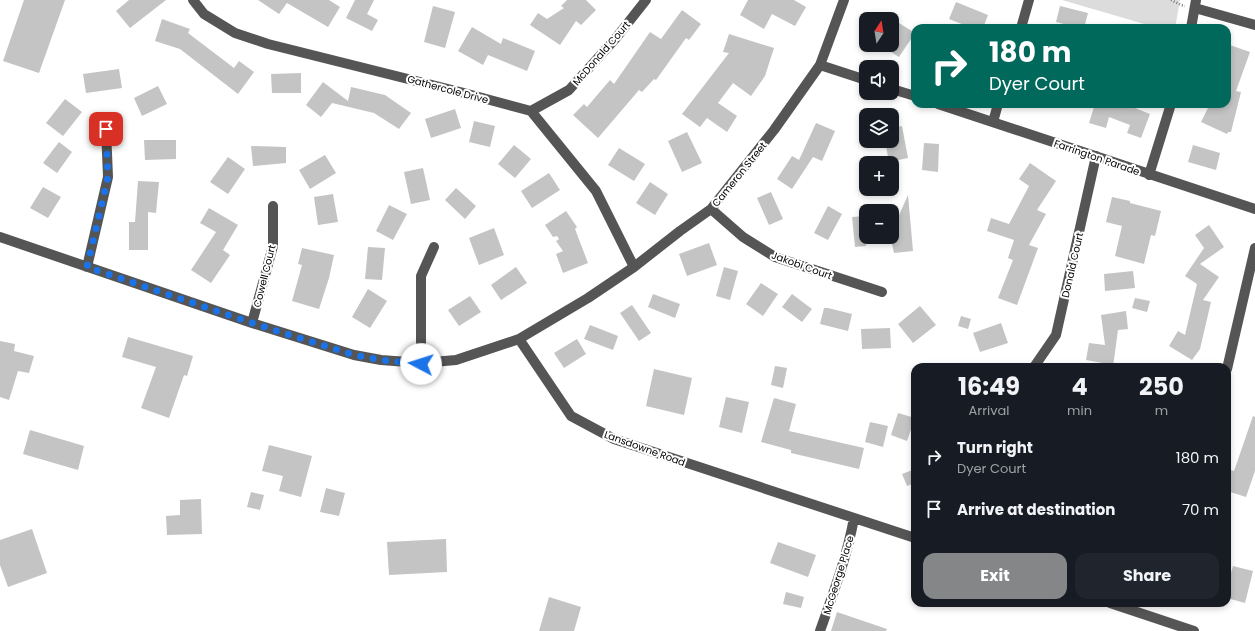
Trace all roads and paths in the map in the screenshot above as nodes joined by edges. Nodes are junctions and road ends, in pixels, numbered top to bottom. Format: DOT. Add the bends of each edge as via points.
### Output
graph roads {
  1 [pos="193,0"];
  2 [pos="646,0"];
  3 [pos="844,0"];
  4 [pos="1029,0"];
  5 [pos="1196,4"];
  6 [pos="1022,24"];
  7 [pos="1192,24"];
  8 [pos="1255,26"];
  9 [pos="820,65"];
  10 [pos="859,78"];
  11 [pos="899,91"];
  12 [pos="911,95"];
  13 [pos="950,108"];
  14 [pos="997,108"];
  15 [pos="1170,108"];
  16 [pos="531,111"];
  17 [pos="993,122"];
  18 [pos="106,129"];
  19 [pos="1096,156"];
  20 [pos="1150,174"];
  21 [pos="273,206"];
  22 [pos="711,209"];
  23 [pos="1255,209"];
  24 [pos="0,237"];
  25 [pos="434,247"];
  26 [pos="1255,248"];
  27 [pos="87,267"];
  28 [pos="634,267"];
  29 [pos="882,292"];
  30 [pos="252,323"];
  31 [pos="519,339"];
  32 [pos="1037,363"];
  33 [pos="1228,363"];
  34 [pos="421,364"];
  35 [pos="854,518"];
  36 [pos="911,537"];
  37 [pos="1122,607"];
  38 [pos="820,631"];
  39 [pos="1194,631"];
  1 -- 16 [label="street, Gathercole Drive" via="204,14 235,33 268,44"];
  2 -- 16 [label="street, McDonald Court" via="569,90"];
  3 -- 9 [label="street, Cameron Street"];
  4 -- 6 [label="street"];
  5 -- 7 [label="street"];
  5 -- 8 [label="street"];
  9 -- 10 [label="street"];
  9 -- 22 [label="street, Cameron Street" via="774,130"];
  11 -- 12 [label="street"];
  13 -- 17 [label="street, Farrington Parade"];
  14 -- 17 [label="street"];
  15 -- 20 [label="street"];
  16 -- 28 [label="street" via="596,191"];
  17 -- 19 [label="street, Farrington Parade"];
  18 -- 27 [label="street" via="108,177"];
  19 -- 20 [label="street, Farrington Parade"];
  19 -- 32 [label="street, Donald Court" via="1056,335"];
  20 -- 23 [label="street, Farrington Parade"];
  21 -- 30 [label="street, Cowell Court" via="273,246"];
  22 -- 28 [label="street, Cameron Street"];
  22 -- 29 [label="street, Jakobi Court" via="743,237 775,257"];
  24 -- 27 [label="street"];
  25 -- 34 [label="street" via="421,276"];
  26 -- 33 [label="street"];
  27 -- 30 [label="street"];
  28 -- 31 [label="street, Cameron Street"];
  30 -- 34 [label="street" via="354,355"];
  31 -- 34 [label="street" via="456,360"];
  31 -- 35 [label="street, Lansdowne Road" via="571,416 614,439"];
  35 -- 36 [label="street, Lansdowne Road"];
  35 -- 38 [label="street, McGeorge Place" via="840,573"];
  37 -- 39 [label="street"];
}
